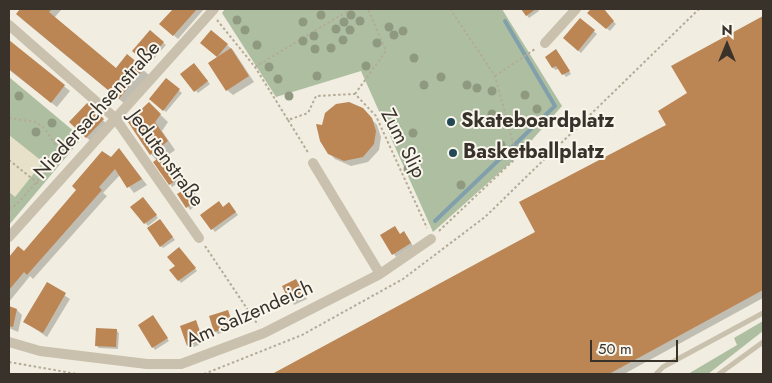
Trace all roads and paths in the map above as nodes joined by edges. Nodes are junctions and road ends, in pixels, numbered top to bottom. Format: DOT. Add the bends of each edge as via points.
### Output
graph roads {
  1 [pos="351,9"];
  2 [pos="368,9"];
  3 [pos="450,9"];
  4 [pos="576,9"];
  5 [pos="700,9"];
  6 [pos="212,10"];
  7 [pos="9,25"];
  8 [pos="545,43"];
  9 [pos="527,54"];
  10 [pos="255,66"];
  11 [pos="495,76"];
  12 [pos="355,94"];
  13 [pos="9,118"];
  14 [pos="115,118"];
  15 [pos="288,120"];
  16 [pos="9,160"];
  17 [pos="313,163"];
  18 [pos="36,182"];
  19 [pos="49,193"];
  20 [pos="9,209"];
  21 [pos="9,238"];
  22 [pos="199,238"];
  23 [pos="431,239"];
  24 [pos="380,274"];
  25 [pos="763,313"];
  26 [pos="264,333"];
  27 [pos="9,342"];
  28 [pos="763,342"];
  29 [pos="9,362"];
  30 [pos="77,374"];
  31 [pos="204,374"];
  32 [pos="656,374"];
  33 [pos="719,374"];
  1 -- 10 [label="path"];
  2 -- 12 [label="path" via="386,51"];
  3 -- 11 [label="path"];
  4 -- 8 [label="street"];
  5 -- 31 [label="path" via="485,217 403,279 302,335"];
  6 -- 10 [label="path"];
  6 -- 14 [label="street, Niedersachsenstraße"];
  7 -- 14 [label="street, Jedutenstraße"];
  9 -- 11 [label="path"];
  10 -- 15 [label="path"];
  11 -- 23 [label="path" via="517,157"];
  12 -- 15 [label="path, Zum Slip" via="316,96 308,113"];
  12 -- 23 [label="path, Zum Slip" via="376,116"];
  13 -- 18 [label="path" via="36,122 45,129 58,149 58,158"];
  14 -- 19 [label="street, Niedersachsenstraße"];
  14 -- 22 [label="street, Jedutenstraße"];
  15 -- 17 [label="path"];
  16 -- 18 [label="path"];
  17 -- 24 [label="street"];
  18 -- 19 [label="path"];
  18 -- 20 [label="path"];
  19 -- 21 [label="street, Niedersachsenstraße"];
  22 -- 26 [label="path"];
  23 -- 24 [label="street, Am Salzendeich"];
  24 -- 26 [label="street, Am Salzendeich"];
  25 -- 32 [label="lane" via="663,367"];
  26 -- 27 [label="street, Am Salzendeich" via="181,364 147,364 40,351"];
  28 -- 33 [label="lane"];
  29 -- 30 [label="path"];
}
